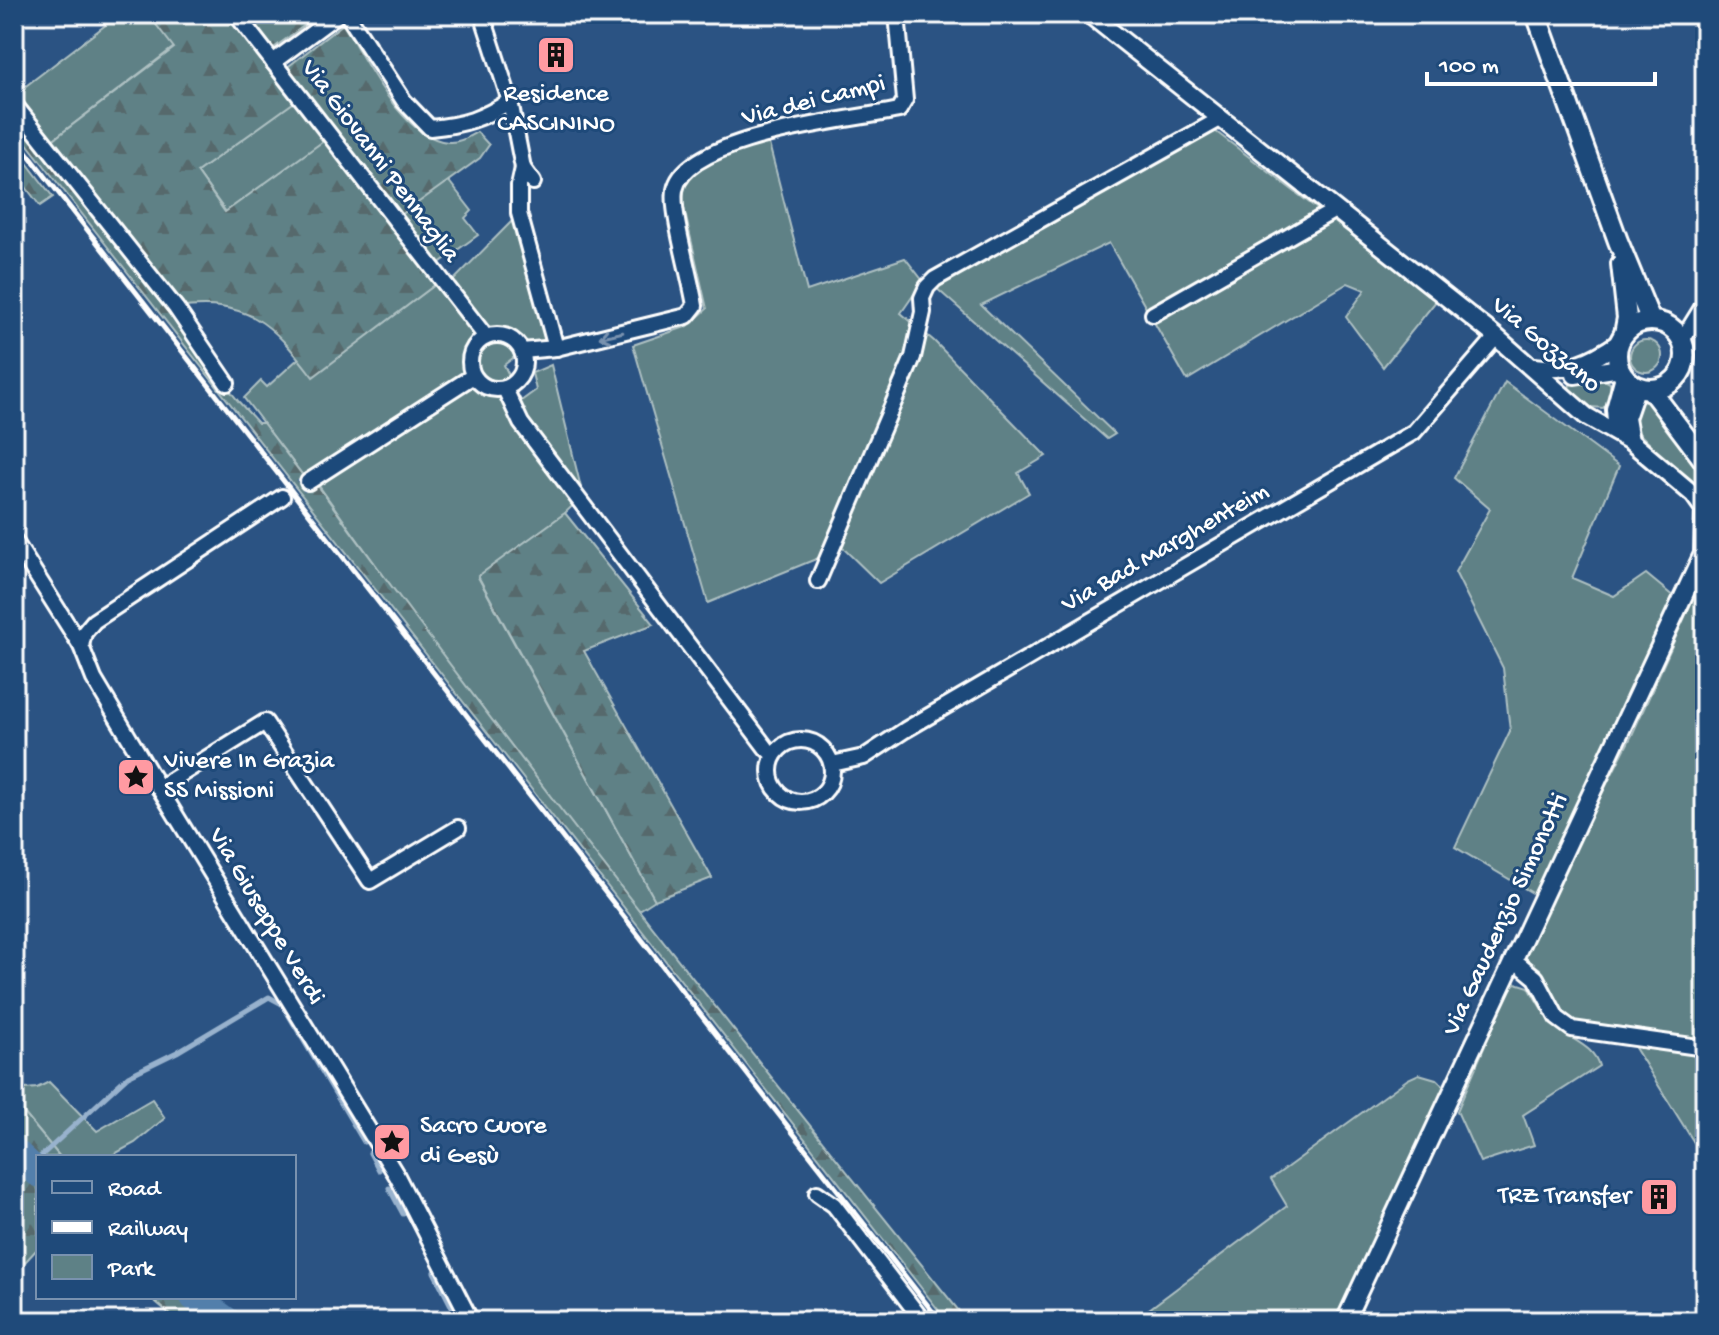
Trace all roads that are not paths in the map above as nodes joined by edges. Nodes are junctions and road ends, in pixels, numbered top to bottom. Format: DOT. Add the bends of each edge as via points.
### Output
graph roads {
  1 [pos="236,14"];
  2 [pos="338,14"];
  3 [pos="347,14"];
  4 [pos="482,14"];
  5 [pos="897,14"];
  6 [pos="1089,14"];
  7 [pos="1536,14"];
  8 [pos="273,62"];
  9 [pos="510,101"];
  10 [pos="14,104"];
  11 [pos="1220,119"];
  12 [pos="523,168"];
  13 [pos="533,182"];
  14 [pos="1335,210"];
  15 [pos="1618,241"];
  16 [pos="1705,303"];
  17 [pos="1153,314"];
  18 [pos="1651,321"];
  19 [pos="486,337"];
  20 [pos="1496,337"];
  21 [pos="1622,338"];
  22 [pos="1682,340"];
  23 [pos="556,348"];
  24 [pos="522,351"];
  25 [pos="1532,367"];
  26 [pos="473,376"];
  27 [pos="1633,380"];
  28 [pos="1674,381"];
  29 [pos="227,383"];
  30 [pos="505,389"];
  31 [pos="1624,437"];
  32 [pos="1691,443"];
  33 [pos="1705,462"];
  34 [pos="310,480"];
  35 [pos="282,497"];
  36 [pos="1705,528"];
  37 [pos="14,540"];
  38 [pos="1704,554"];
  39 [pos="818,581"];
  40 [pos="81,646"];
  41 [pos="774,755"];
  42 [pos="832,764"];
  43 [pos="159,788"];
  44 [pos="458,828"];
  45 [pos="1513,959"];
  46 [pos="1705,1048"];
  47 [pos="817,1193"];
  48 [pos="471,1321"];
  49 [pos="923,1321"];
  50 [pos="1345,1321"];
  1 -- 8 [label="street, Via Giovanni Pennaglia"];
  2 -- 8 [label="street"];
  3 -- 9 [label="street" via="404,101 430,128 484,118"];
  4 -- 9 [label="street"];
  5 -- 23 [label="street, Via dei Campi, one-way" via="905,100 899,110 777,132 699,160 683,173 675,189 695,306 687,316"];
  6 -- 11 [label="street, Via Gozzano"];
  7 -- 15 [label="main road"];
  8 -- 19 [label="street, Via Giovanni Pennaglia"];
  9 -- 12 [label="street"];
  10 -- 29 [label="street" via="176,308"];
  11 -- 14 [label="street, Via Gozzano"];
  11 -- 39 [label="street" via="927,287 913,357"];
  12 -- 13 [label="street"];
  12 -- 23 [label="street" via="519,213"];
  14 -- 17 [label="street"];
  14 -- 20 [label="street, Via Gozzano"];
  15 -- 18 [label="main road"];
  15 -- 21 [label="main road" via="1627,318"];
  16 -- 22 [label="street"];
  18 -- 21 [label="main road"];
  18 -- 22 [label="main road" via="1669,326"];
  19 -- 24 [label="street" via="510,338"];
  19 -- 26 [label="street" via="472,350"];
  20 -- 25 [label="street, Via Gozzano"];
  20 -- 42 [label="street, Via Bad Marghenteim" via="1414,432 864,757"];
  21 -- 25 [label="street" via="1580,365"];
  21 -- 27 [label="main road" via="1617,360"];
  22 -- 28 [label="main road" via="1684,367"];
  23 -- 24 [label="street, Via dei Campi"];
  24 -- 30 [label="street" via="520,378"];
  25 -- 27 [label="street" via="1549,376"];
  25 -- 31 [label="street, Via Gozzano" via="1586,416"];
  26 -- 30 [label="street" via="487,388"];
  26 -- 34 [label="street"];
  27 -- 28 [label="main road" via="1667,386"];
  27 -- 31 [label="street" via="1615,409"];
  27 -- 32 [label="main road"];
  28 -- 32 [label="main road"];
  30 -- 41 [label="street" via="521,423"];
  31 -- 36 [label="street, Via Gozzano" via="1694,495 1704,509"];
  32 -- 33 [label="main road"];
  35 -- 40 [label="street" via="94,621"];
  36 -- 38 [label="street, Via Gaudenzio Simonotti"];
  37 -- 40 [label="street, Via Giuseppe Verdi"];
  38 -- 45 [label="street, Via Gaudenzio Simonotti"];
  40 -- 43 [label="street, Via Giuseppe Verdi" via="94,679"];
  41 -- 42 [label="street" via="801,740 821,746"];
  41 -- 42 [label="street" via="773,784 796,801 824,792"];
  43 -- 44 [label="street" via="265,722 370,881"];
  43 -- 48 [label="street, Via Giuseppe Verdi" via="397,1176"];
  45 -- 46 [label="street" via="1536,978 1557,1018 1572,1029"];
  45 -- 50 [label="street, Via Gaudenzio Simonotti"];
  47 -- 49 [label="street" via="834,1205"];
}
